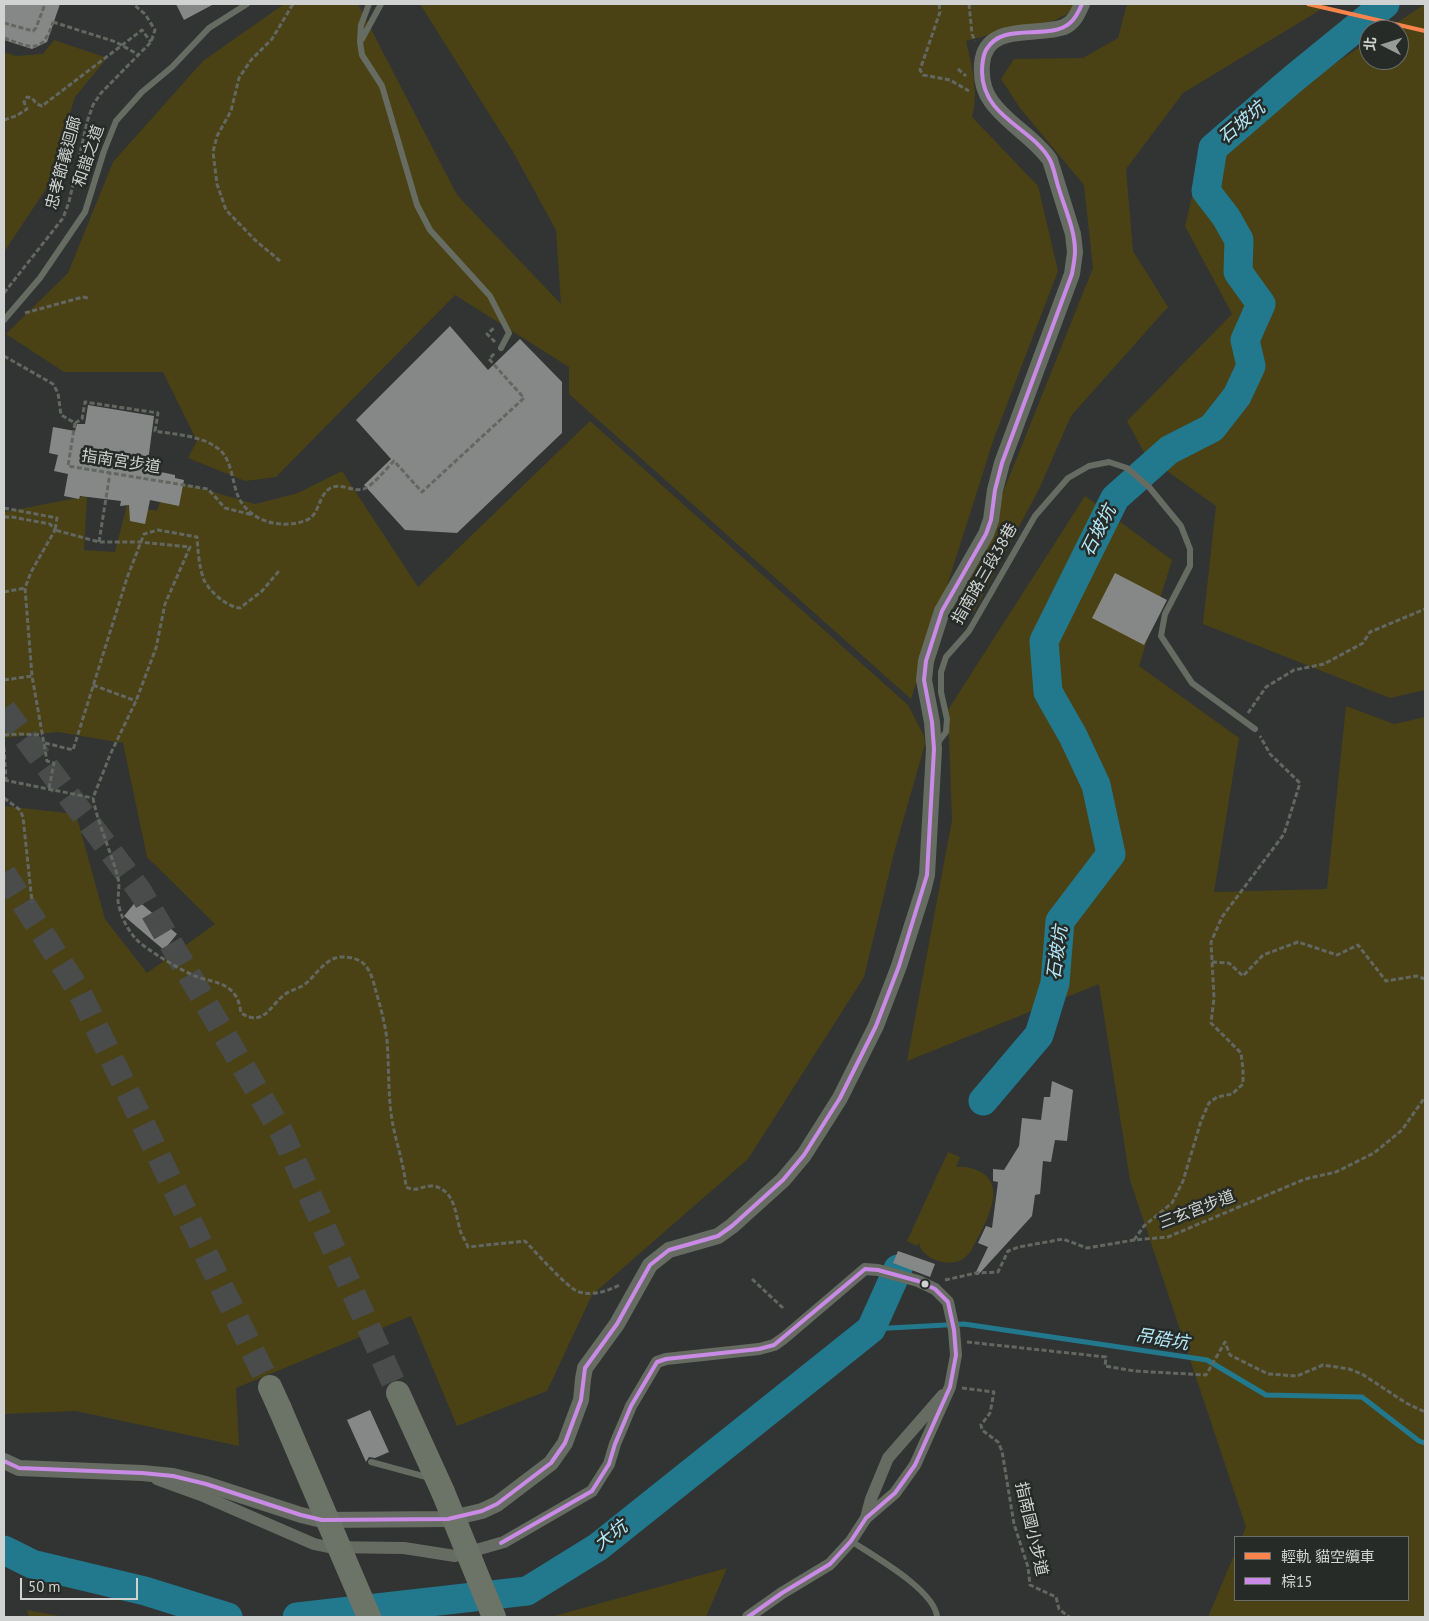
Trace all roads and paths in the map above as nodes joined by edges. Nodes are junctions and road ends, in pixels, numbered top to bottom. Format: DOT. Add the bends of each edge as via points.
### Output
graph roads {
  1 [pos="45,4"];
  2 [pos="133,4"];
  3 [pos="247,4"];
  4 [pos="293,4"];
  5 [pos="369,4"];
  6 [pos="381,4"];
  7 [pos="939,4"];
  8 [pos="970,4"];
  9 [pos="1082,4"];
  10 [pos="4,22"];
  11 [pos="4,38"];
  12 [pos="151,42"];
  13 [pos="360,42"];
  14 [pos="139,54"];
  15 [pos="982,60"];
  16 [pos="984,86"];
  17 [pos="4,120"];
  18 [pos="280,261"];
  19 [pos="4,293"];
  20 [pos="88,298"];
  21 [pos="4,319"];
  22 [pos="502,320"];
  23 [pos="500,348"];
  24 [pos="4,356"];
  25 [pos="75,423"];
  26 [pos="110,473"];
  27 [pos="4,508"];
  28 [pos="253,515"];
  29 [pos="4,517"];
  30 [pos="55,530"];
  31 [pos="99,542"];
  32 [pos="141,542"];
  33 [pos="279,570"];
  34 [pos="25,588"];
  35 [pos="4,592"];
  36 [pos="1425,609"];
  37 [pos="32,676"];
  38 [pos="4,680"];
  39 [pos="93,685"];
  40 [pos="136,701"];
  41 [pos="1244,720"];
  42 [pos="1256,729"];
  43 [pos="4,735"];
  44 [pos="42,735"];
  45 [pos="44,743"];
  46 [pos="4,747"];
  47 [pos="934,749"];
  48 [pos="5,780"];
  49 [pos="49,788"];
  50 [pos="4,798"];
  51 [pos="93,798"];
  52 [pos="32,902"];
  53 [pos="1212,962"];
  54 [pos="1425,979"];
  55 [pos="1425,1097"];
  56 [pos="1134,1240"];
  57 [pos="752,1278"];
  58 [pos="621,1284"];
  59 [pos="931,1288"];
  60 [pos="783,1308"];
  61 [pos="954,1335"];
  62 [pos="270,1387"];
  63 [pos="950,1388"];
  64 [pos="398,1393"];
  65 [pos="1425,1412"];
  66 [pos="4,1461"];
  67 [pos="371,1462"];
  68 [pos="142,1473"];
  69 [pos="441,1486"];
  70 [pos="866,1518"];
  71 [pos="851,1540"];
  72 [pos="369,1617"];
  73 [pos="494,1617"];
  74 [pos="748,1617"];
  75 [pos="937,1617"];
  76 [pos="1069,1617"];
  1 -- 10 [label="path" via="33,31"];
  2 -- 12 [label="path" via="145,14 155,30"];
  3 -- 21 [label="lane, 和諧之道" via="209,28 116,121 85,212 40,278"];
  4 -- 18 [label="path" via="272,39 239,78 231,111 217,136 213,152 217,184 226,210"];
  5 -- 13 [label="lane"];
  6 -- 13 [label="lane"];
  7 -- 16 [label="path" via="940,12 920,70 923,75 950,80 972,93"];
  8 -- 15 [label="path" via="972,34"];
  9 -- 15 [label="street" via="1074,21 1065,27 1008,34 987,47"];
  11 -- 14 [label="path, bridge" via="39,45 53,22 116,42"];
  12 -- 14 [label="path, 忠孝節義迴廊"];
  12 -- 17 [label="path" via="142,30 42,106 27,97 24,102 27,109"];
  13 -- 22 [label="lane" via="362,55 382,86 417,205 430,230 490,296"];
  14 -- 19 [label="path, 忠孝節義迴廊" via="93,105 63,218"];
  15 -- 16 [label="street"];
  16 -- 47 [label="street" via="998,111 1050,160 1073,234 1075,252 1072,274 1002,463 986,534 942,611 926,661 924,680"];
  20 -- 21 [label="path"];
  22 -- 23 [label="lane" via="509,333"];
  22 -- 23 [label="path" via="487,334"];
  23 -- 28 [label="path, 指南宮步道" via="489,359 524,398 422,492 394,461 365,488 336,486 329,489 308,520 268,523"];
  24 -- 25 [label="path" via="53,384 58,393 61,415"];
  25 -- 26 [label="path, 指南宮步道" via="68,466"];
  25 -- 28 [label="path, 指南宮步道" via="82,419 85,402 158,413 155,432 207,440 222,452 234,478 238,497"];
  26 -- 28 [label="path, 指南宮步道" via="208,489 225,508"];
  26 -- 31 [label="path"];
  27 -- 30 [label="path" via="57,518"];
  29 -- 30 [label="path" via="50,524"];
  30 -- 31 [label="path"];
  30 -- 34 [label="path"];
  31 -- 32 [label="path"];
  32 -- 33 [label="path" via="144,534 158,530 197,537 204,581 221,600 233,607 240,608 262,591"];
  32 -- 39 [label="path"];
  32 -- 40 [label="path" via="190,547 165,604 156,648"];
  34 -- 35 [label="path"];
  34 -- 37 [label="path"];
  36 -- 41 [label="path" via="1370,632 1363,643 1324,664 1294,670 1266,687"];
  37 -- 38 [label="path"];
  37 -- 44 [label="path"];
  39 -- 40 [label="path"];
  39 -- 45 [label="path" via="73,750"];
  40 -- 51 [label="path"];
  41 -- 42 [label="lane"];
  41 -- 47 [label="lane, 指南路三段38巷" via="1192,683 1161,636 1165,614 1190,566 1190,549 1181,526 1148,487 1128,468 1109,462 1089,466 1068,478 1035,516 970,631 946,657 941,672 941,692 947,719 946,732"];
  42 -- 53 [label="path" via="1270,754 1300,783 1284,834 1222,917 1211,942"];
  43 -- 44 [label="path"];
  44 -- 45 [label="path"];
  45 -- 49 [label="path" via="47,762 54,763"];
  46 -- 48 [label="path"];
  47 -- 68 [label="street" via="924,891 876,1026 840,1098 804,1155 783,1180 732,1226 718,1236 669,1250 650,1265 617,1324 585,1368 582,1400 565,1443 551,1463 497,1504 448,1519 322,1520 206,1484"];
  48 -- 49 [label="path"];
  49 -- 51 [label="path"];
  50 -- 52 [label="path" via="20,810 23,817"];
  51 -- 58 [label="path" via="96,817 119,881 118,902 124,922 137,940 182,970 229,988 237,996 241,1013 248,1018 264,1016 282,996 303,986 324,964 340,956 351,957 364,964 381,1006 387,1039 391,1113 406,1188 413,1190 432,1186 445,1191 453,1202 468,1247 525,1241 578,1292 602,1294"];
  53 -- 54 [label="path" via="1228,962 1243,976 1263,955 1298,942 1337,955 1358,945 1386,981 1416,976"];
  53 -- 56 [label="path" via="1212,1023 1241,1053 1243,1084 1232,1094 1209,1103 1183,1181 1172,1203 1144,1226"];
  55 -- 56 [label="path, 三玄宮步道" via="1402,1130 1374,1153 1336,1172 1305,1179 1168,1237"];
  56 -- 59 [label="path, 三玄宮步道" via="1088,1248 1063,1239 1019,1247 1008,1250 998,1272 945,1280"];
  57 -- 60 [label="path"];
  59 -- 61 [label="street" via="948,1302"];
  59 -- 68 [label="street" via="918,1281 864,1269 774,1345 657,1362 631,1406 609,1464 592,1491 504,1542 455,1556 404,1548 314,1544"];
  61 -- 63 [label="street" via="956,1355"];
  61 -- 65 [label="path" via="1106,1357 1105,1366 1135,1371 1206,1375 1225,1342 1230,1355 1268,1374 1297,1376 1323,1365 1348,1369"];
  62 -- 72 [label="highway, bridge"];
  63 -- 70 [label="street" via="915,1465 895,1493"];
  63 -- 70 [label="street" via="888,1458"];
  63 -- 76 [label="path, 指南國小步道" via="994,1392 990,1413 981,1425 982,1430 998,1442 1002,1451 1014,1524 1028,1567 1030,1585 1056,1597 1059,1609"];
  64 -- 69 [label="highway"];
  66 -- 68 [label="street" via="19,1468"];
  67 -- 69 [label="lane"];
  69 -- 73 [label="highway, bridge"];
  70 -- 71 [label="street"];
  71 -- 74 [label="street" via="830,1564"];
  71 -- 75 [label="lane" via="912,1582 927,1597"];
}
